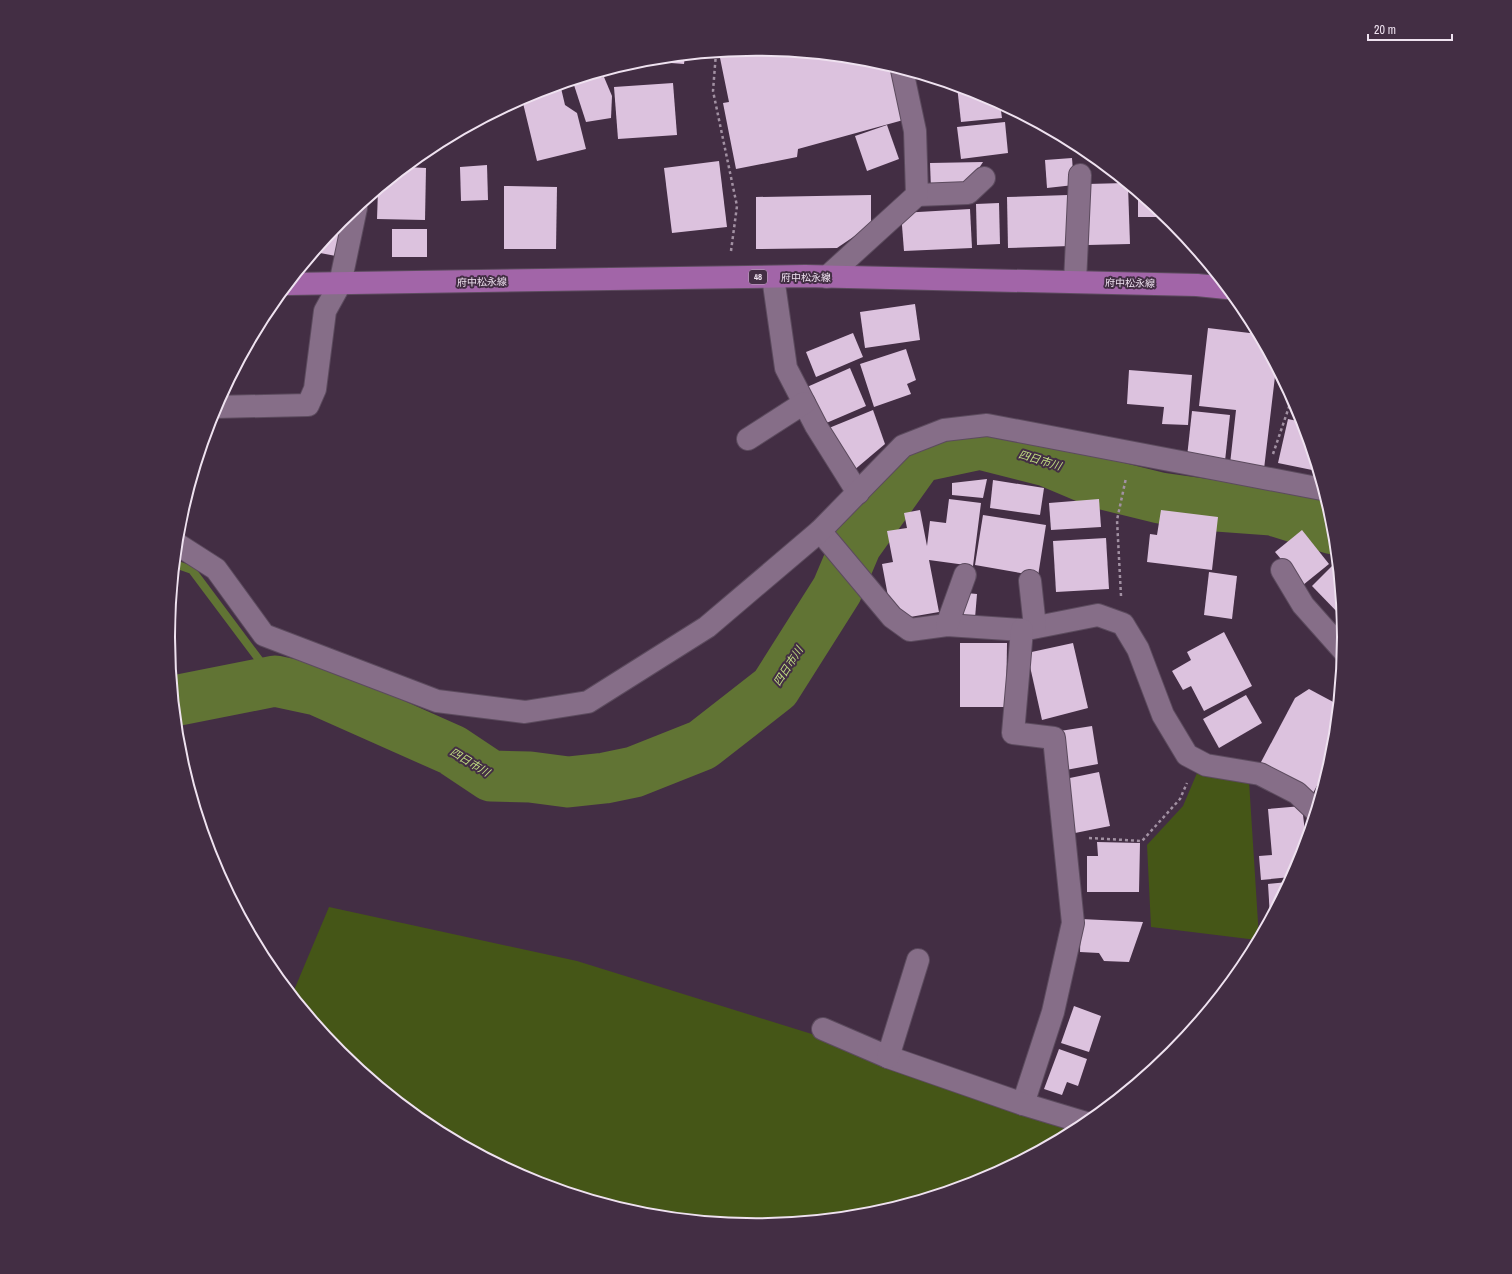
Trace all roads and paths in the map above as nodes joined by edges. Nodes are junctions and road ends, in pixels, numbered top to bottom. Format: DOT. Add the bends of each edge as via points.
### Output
graph roads {
  1 [pos="716,57"];
  2 [pos="903,75"];
  3 [pos="1080,176"];
  4 [pos="984,178"];
  5 [pos="917,195"];
  6 [pos="354,218"];
  7 [pos="727,277"];
  8 [pos="773,277"];
  9 [pos="827,277"];
  10 [pos="1075,282"];
  11 [pos="294,284"];
  12 [pos="340,284"];
  13 [pos="1220,287"];
  14 [pos="804,403"];
  15 [pos="223,407"];
  16 [pos="1289,407"];
  17 [pos="748,439"];
  18 [pos="1126,476"];
  19 [pos="1266,478"];
  20 [pos="1317,488"];
  21 [pos="858,492"];
  22 [pos="820,531"];
  23 [pos="182,547"];
  24 [pos="1282,570"];
  25 [pos="965,575"];
  26 [pos="1030,581"];
  27 [pos="1123,624"];
  28 [pos="947,625"];
  29 [pos="1028,629"];
  30 [pos="1337,643"];
  31 [pos="1197,760"];
  32 [pos="1311,806"];
  33 [pos="1064,836"];
  34 [pos="918,960"];
  35 [pos="824,1029"];
  36 [pos="888,1057"];
  37 [pos="1023,1104"];
  38 [pos="1078,1121"];
  1 -- 7 [label="path" via="712,91 737,206"];
  2 -- 5 [label="street" via="915,131"];
  3 -- 10 [label="street"];
  4 -- 5 [label="street" via="968,193"];
  5 -- 9 [label="street"];
  6 -- 12 [label="street"];
  7 -- 8 [label="main road, 府中松永線 / 48"];
  7 -- 12 [label="main road, 府中松永線 / 48"];
  8 -- 9 [label="main road, 府中松永線 / 48"];
  8 -- 14 [label="street" via="786,368"];
  9 -- 10 [label="main road, 府中松永線 / 48"];
  10 -- 13 [label="main road, 府中松永線 / 48"];
  11 -- 12 [label="main road, 府中松永線 / 48"];
  12 -- 15 [label="street" via="325,311 315,390 308,405"];
  14 -- 17 [label="street"];
  14 -- 21 [label="street"];
  16 -- 19 [label="path"];
  18 -- 27 [label="path" via="1117,520"];
  19 -- 20 [label="street"];
  19 -- 21 [label="street" via="987,425 944,430 903,446"];
  21 -- 22 [label="street"];
  22 -- 23 [label="street" via="707,627 588,702 525,712 437,701 264,635 216,569"];
  22 -- 28 [label="street" via="892,617 910,630"];
  24 -- 30 [label="street" via="1303,605"];
  25 -- 28 [label="street"];
  26 -- 29 [label="street"];
  27 -- 29 [label="street" via="1098,616"];
  27 -- 31 [label="street" via="1138,648 1163,715 1187,755"];
  28 -- 29 [label="street"];
  29 -- 33 [label="street" via="1013,733 1054,738"];
  31 -- 32 [label="street" via="1206,765 1260,774 1297,793"];
  31 -- 33 [label="path" via="1180,798 1142,841"];
  33 -- 37 [label="street" via="1073,924 1053,1012"];
  34 -- 36 [label="street"];
  35 -- 36 [label="street"];
  36 -- 37 [label="street"];
  37 -- 38 [label="street"];
}
